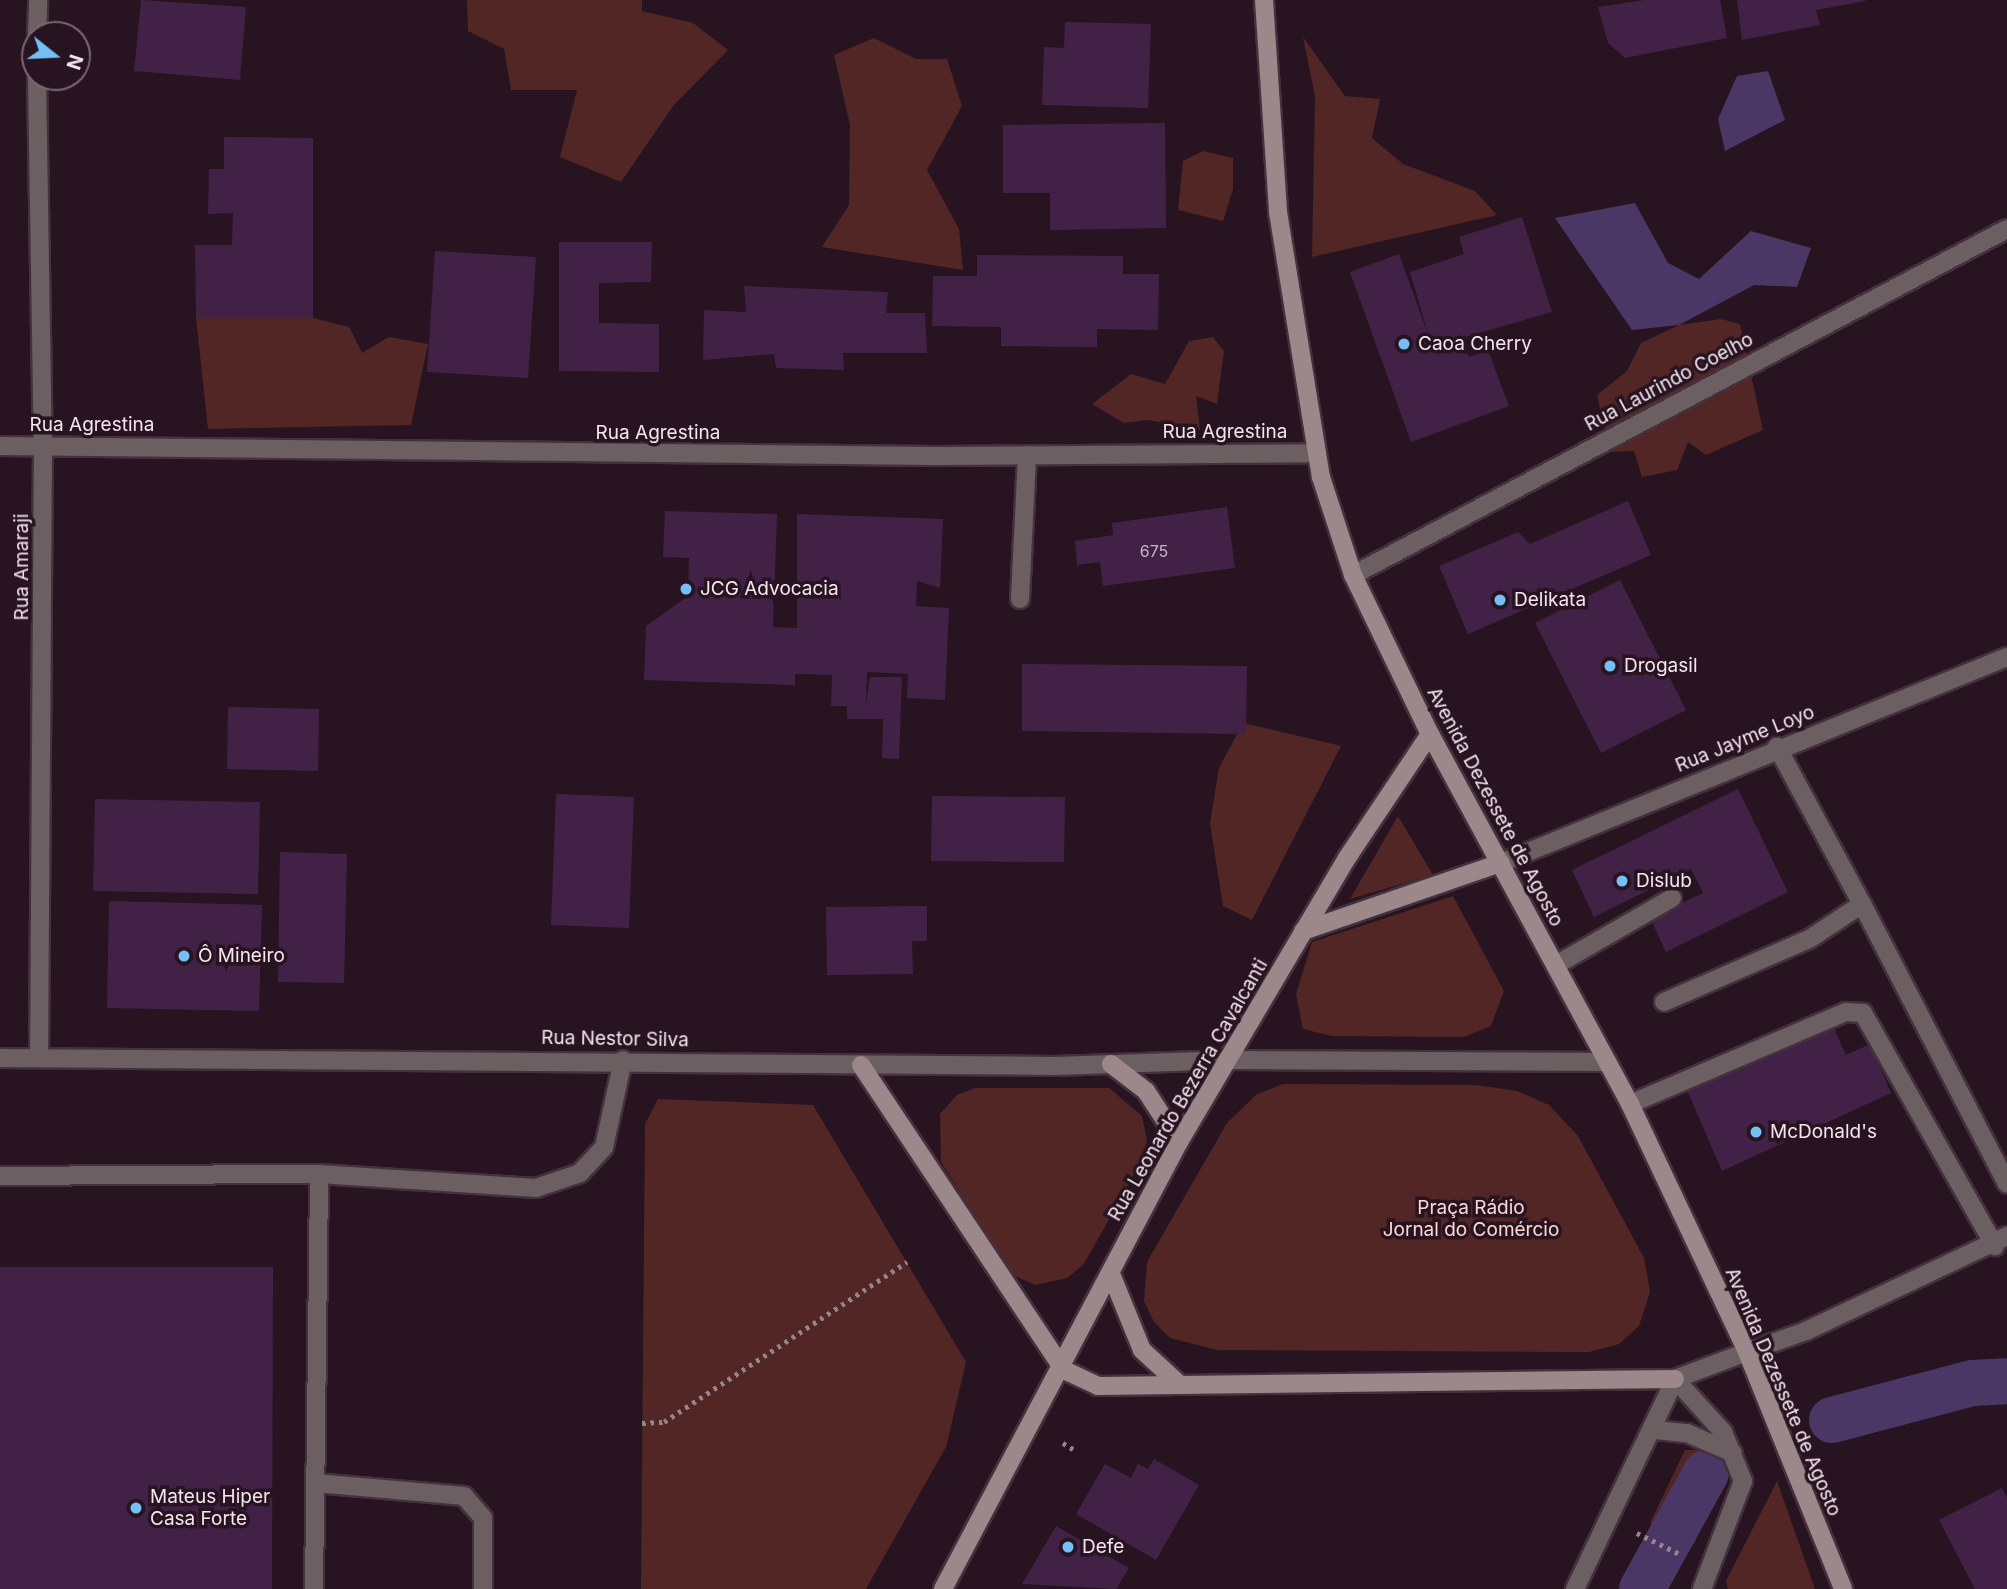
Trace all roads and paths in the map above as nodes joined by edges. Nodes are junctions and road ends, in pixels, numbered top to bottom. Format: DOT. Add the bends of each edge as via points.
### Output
graph roads {
  1 [pos="38,0"];
  2 [pos="1264,0"];
  3 [pos="37,21"];
  4 [pos="37,91"];
  5 [pos="2007,229"];
  6 [pos="43,444"];
  7 [pos="0,446"];
  8 [pos="1317,453"];
  9 [pos="1027,455"];
  10 [pos="1353,575"];
  11 [pos="1020,599"];
  12 [pos="2007,657"];
  13 [pos="1430,734"];
  14 [pos="1777,747"];
  15 [pos="1501,863"];
  16 [pos="1672,898"];
  17 [pos="1862,904"];
  18 [pos="1303,931"];
  19 [pos="1556,965"];
  20 [pos="1664,1002"];
  21 [pos="0,1058"];
  22 [pos="39,1058"];
  23 [pos="623,1060"];
  24 [pos="1229,1060"];
  25 [pos="1607,1062"];
  26 [pos="1111,1064"];
  27 [pos="861,1065"];
  28 [pos="1630,1104"];
  29 [pos="1179,1142"];
  30 [pos="319,1174"];
  31 [pos="0,1176"];
  32 [pos="2007,1184"];
  33 [pos="2003,1243"];
  34 [pos="906,1262"];
  35 [pos="1111,1274"];
  36 [pos="1747,1352"];
  37 [pos="1063,1370"];
  38 [pos="1675,1379"];
  39 [pos="1178,1383"];
  40 [pos="642,1423"];
  41 [pos="1656,1430"];
  42 [pos="1063,1443"];
  43 [pos="1073,1449"];
  44 [pos="1732,1453"];
  45 [pos="315,1483"];
  46 [pos="1637,1533"];
  47 [pos="1697,1563"];
  48 [pos="314,1589"];
  49 [pos="483,1589"];
  50 [pos="943,1589"];
  51 [pos="1575,1589"];
  52 [pos="1702,1589"];
  53 [pos="1843,1589"];
  1 -- 3 [label="street"];
  2 -- 8 [label="main road, Avenida Dezessete de Agosto" via="1278,212"];
  4 -- 6 [label="street, Rua Amaraji"];
  5 -- 10 [label="street, Rua Laurindo Coelho"];
  6 -- 7 [label="street, Rua Agrestina"];
  6 -- 9 [label="street, Rua Agrestina"];
  6 -- 22 [label="street, Rua Amaraji"];
  8 -- 9 [label="street, Rua Agrestina"];
  8 -- 10 [label="main road, Avenida Dezessete de Agosto"];
  9 -- 11 [label="street"];
  10 -- 13 [label="main road, Avenida Dezessete de Agosto"];
  12 -- 14 [label="street, Rua Jayme Loyo"];
  13 -- 15 [label="main road, Avenida Dezessete de Agosto"];
  13 -- 18 [label="main road, Rua Leonardo Bezerra Cavalcanti"];
  14 -- 15 [label="street, Rua Jayme Loyo"];
  14 -- 17 [label="street"];
  15 -- 18 [label="main road"];
  15 -- 19 [label="main road, Avenida Dezessete de Agosto"];
  16 -- 19 [label="street"];
  17 -- 20 [label="street" via="1811,938"];
  17 -- 32 [label="street"];
  18 -- 24 [label="main road, Rua Leonardo Bezerra Cavalcanti"];
  19 -- 25 [label="main road, Avenida Dezessete de Agosto"];
  21 -- 22 [label="street, Rua Nestor Silva"];
  22 -- 23 [label="street, Rua Nestor Silva"];
  23 -- 27 [label="street, Rua Nestor Silva"];
  23 -- 30 [label="street" via="604,1147 580,1173 536,1188"];
  24 -- 25 [label="street, Rua Nestor Silva"];
  24 -- 26 [label="street, Rua Nestor Silva"];
  24 -- 29 [label="main road, Rua Leonardo Bezerra Cavalcanti"];
  25 -- 28 [label="main road, Avenida Dezessete de Agosto"];
  26 -- 27 [label="street, Rua Nestor Silva"];
  26 -- 29 [label="main road" via="1146,1091"];
  27 -- 37 [label="main road"];
  28 -- 33 [label="street" via="1846,1012 1863,1013"];
  28 -- 36 [label="main road, Avenida Dezessete de Agosto"];
  29 -- 35 [label="main road, Rua Leonardo Bezerra Cavalcanti"];
  30 -- 31 [label="street"];
  30 -- 45 [label="street"];
  33 -- 36 [label="street"];
  34 -- 40 [label="path" via="664,1422"];
  35 -- 37 [label="main road, Rua Leonardo Bezerra Cavalcanti"];
  35 -- 39 [label="main road" via="1142,1350"];
  36 -- 38 [label="street"];
  36 -- 53 [label="main road, Avenida Dezessete de Agosto"];
  37 -- 39 [label="main road" via="1098,1386"];
  37 -- 50 [label="main road, Rua Leonardo Bezerra Cavalcanti"];
  38 -- 39 [label="main road"];
  38 -- 41 [label="street"];
  38 -- 44 [label="street" via="1709,1411"];
  41 -- 44 [label="street" via="1686,1433"];
  41 -- 51 [label="street"];
  42 -- 43 [label="path"];
  44 -- 52 [label="street" via="1743,1481"];
  45 -- 48 [label="street"];
  45 -- 49 [label="street" via="464,1496 483,1518"];
  46 -- 47 [label="path"];
}
